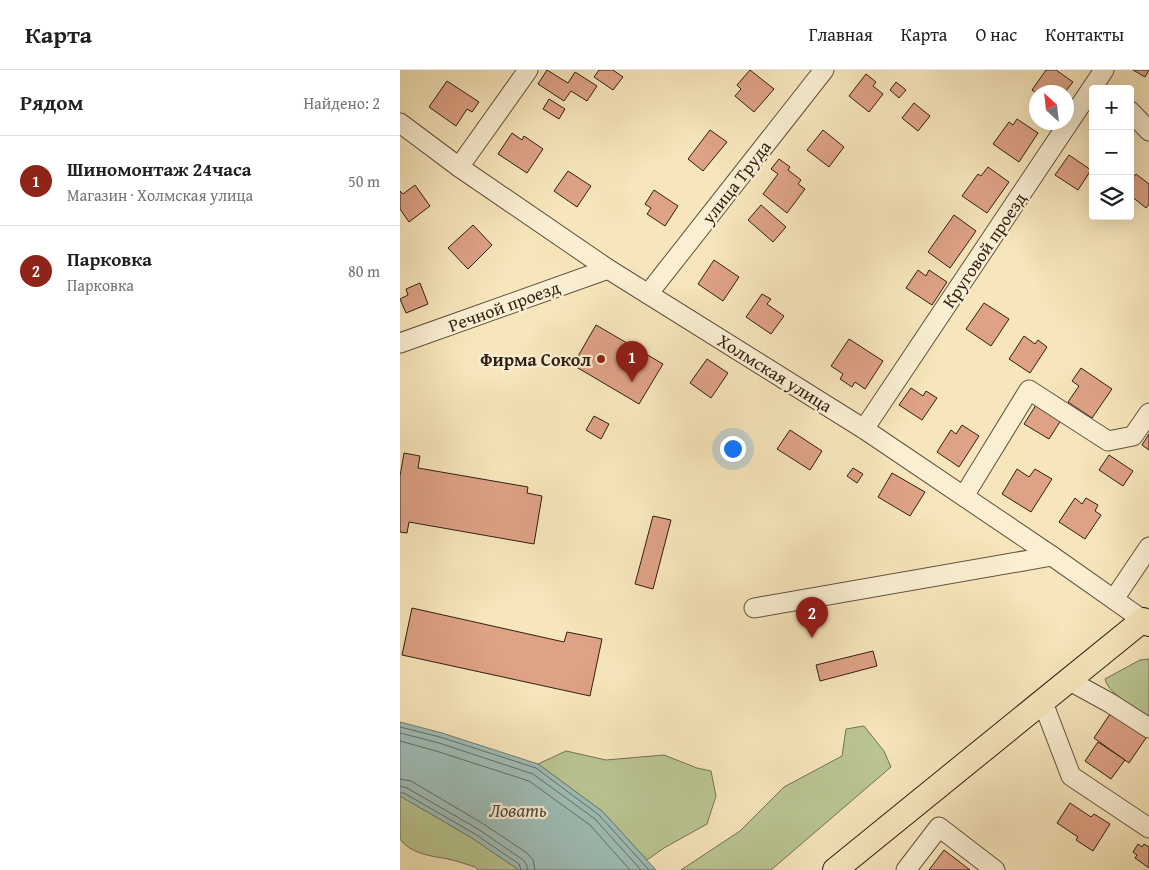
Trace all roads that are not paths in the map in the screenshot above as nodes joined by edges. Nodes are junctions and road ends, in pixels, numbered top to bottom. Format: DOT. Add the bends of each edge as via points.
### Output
graph roads {
  1 [pos="528,70"];
  2 [pos="824,70"];
  3 [pos="1101,77"];
  4 [pos="1134,115"];
  5 [pos="400,124"];
  6 [pos="1149,131"];
  7 [pos="459,167"];
  8 [pos="608,269"];
  9 [pos="648,294"];
  10 [pos="400,343"];
  11 [pos="1149,413"];
  12 [pos="864,429"];
  13 [pos="964,496"];
  14 [pos="1149,547"];
  15 [pos="1052,556"];
  16 [pos="1114,599"];
  17 [pos="754,608"];
  18 [pos="1146,622"];
  19 [pos="1068,680"];
  20 [pos="1042,700"];
  21 [pos="1149,728"];
  22 [pos="1149,828"];
  23 [pos="835,870"];
  24 [pos="906,870"];
  25 [pos="996,870"];
  1 -- 7 [label="street"];
  2 -- 9 [label="street, улица Труда"];
  3 -- 12 [label="street, Круговой проезд"];
  4 -- 6 [label="street"];
  5 -- 7 [label="street, Холмская улица"];
  7 -- 8 [label="street, Холмская улица"];
  8 -- 9 [label="street, Холмская улица"];
  8 -- 10 [label="street, Речной проезд"];
  9 -- 12 [label="street, Холмская улица"];
  11 -- 13 [label="street" via="1133,436 1108,441 1029,390"];
  12 -- 13 [label="street, Холмская улица"];
  13 -- 15 [label="street, Холмская улица"];
  14 -- 16 [label="street"];
  15 -- 16 [label="street, Холмская улица"];
  15 -- 17 [label="street"];
  16 -- 18 [label="street, Холмская улица"];
  18 -- 19 [label="main road"];
  19 -- 20 [label="main road"];
  19 -- 21 [label="street"];
  20 -- 22 [label="street" via="1071,776"];
  20 -- 23 [label="main road"];
  24 -- 25 [label="street" via="939,827"];
}
